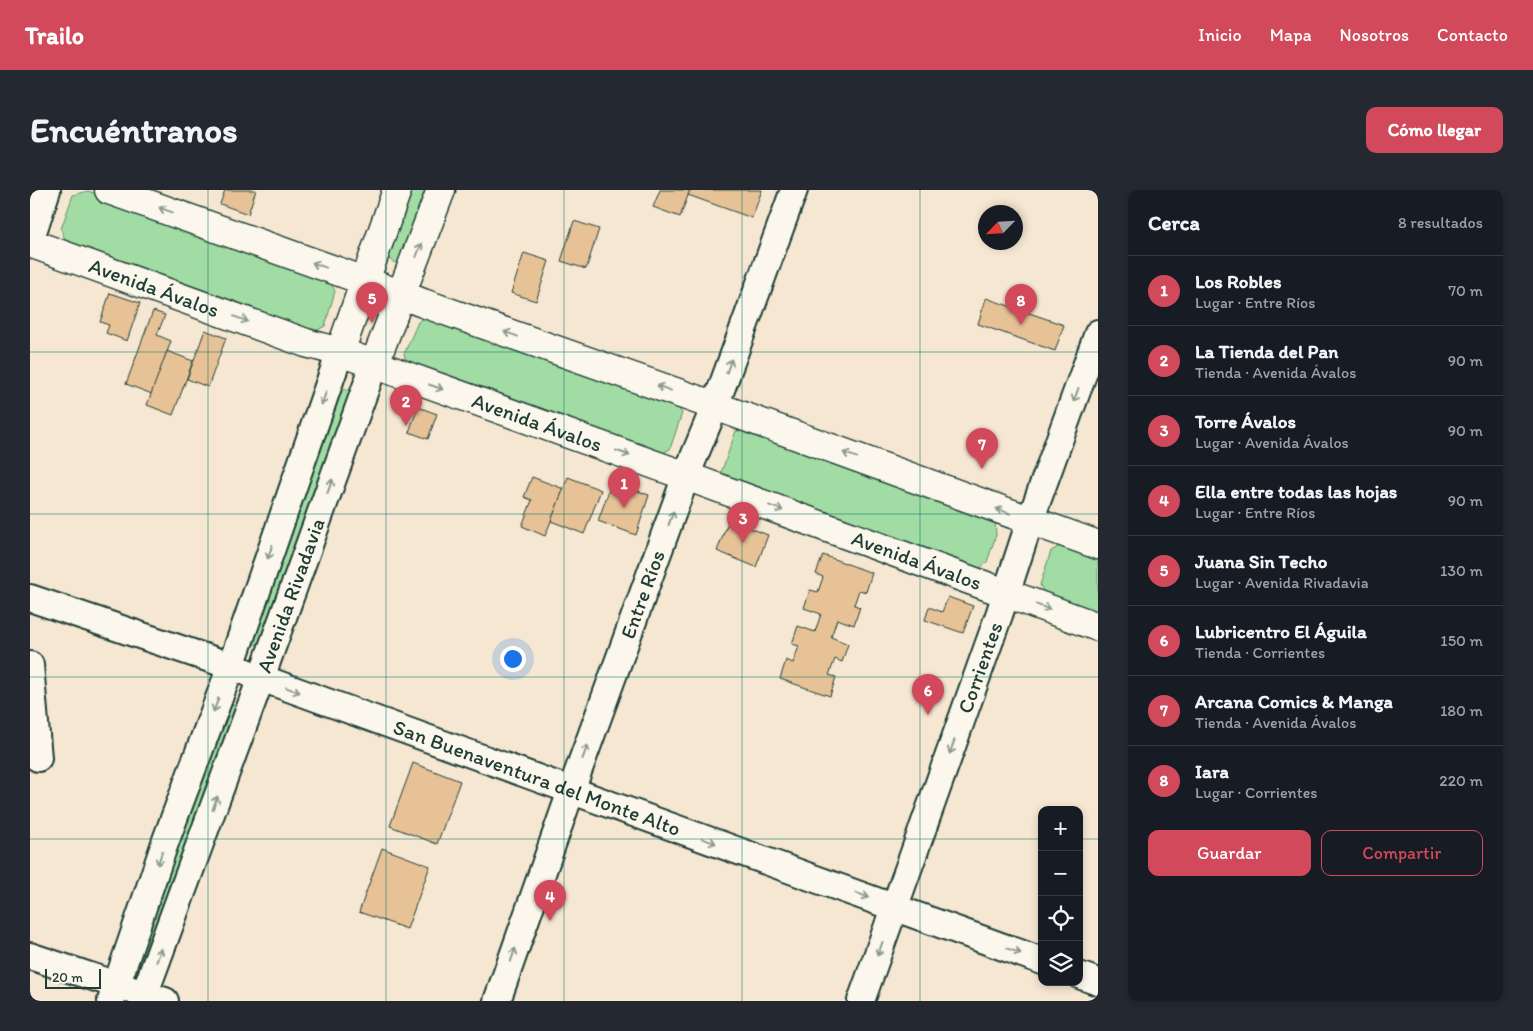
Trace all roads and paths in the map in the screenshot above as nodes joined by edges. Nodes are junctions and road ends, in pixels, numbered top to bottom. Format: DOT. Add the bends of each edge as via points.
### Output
graph roads {
  1 [pos="47,190"];
  2 [pos="109,190"];
  3 [pos="396,190"];
  4 [pos="441,190"];
  5 [pos="794,190"];
  6 [pos="30,242"];
  7 [pos="365,281"];
  8 [pos="402,295"];
  9 [pos="1098,333"];
  10 [pos="340,352"];
  11 [pos="374,365"];
  12 [pos="714,406"];
  13 [pos="686,476"];
  14 [pos="1030,521"];
  15 [pos="1098,545"];
  16 [pos="1007,594"];
  17 [pos="30,598"];
  18 [pos="1098,627"];
  19 [pos="30,665"];
  20 [pos="231,666"];
  21 [pos="261,678"];
  22 [pos="38,758"];
  23 [pos="571,791"];
  24 [pos="895,907"];
  25 [pos="30,956"];
  26 [pos="1038,961"];
  27 [pos="1083,976"];
  28 [pos="1098,982"];
  29 [pos="114,993"];
  30 [pos="150,999"];
  31 [pos="497,1001"];
  32 [pos="861,1001"];
  1 -- 6 [label="street"];
  7 -- 2 [label="main road, one-way"];
  3 -- 7 [label="main road, Avenida Rivadavia"];
  8 -- 4 [label="main road, Avenida Rivadavia, one-way"];
  12 -- 5 [label="street, Entre Ríos, one-way"];
  6 -- 10 [label="main road, Avenida Ávalos, one-way" via="306,343"];
  7 -- 8 [label="main road"];
  7 -- 10 [label="main road, Avenida Rivadavia"];
  8 -- 11 [label="main road, Avenida Rivadavia"];
  12 -- 8 [label="main road, one-way"];
  9 -- 14 [label="street, Corrientes, one-way"];
  10 -- 11 [label="main road, Avenida Ávalos"];
  10 -- 20 [label="street, Avenida Rivadavia, one-way"];
  11 -- 13 [label="main road, Avenida Ávalos, one-way"];
  21 -- 11 [label="street, Avenida Rivadavia, one-way"];
  12 -- 13 [label="street, Entre Ríos"];
  14 -- 12 [label="main road, one-way"];
  13 -- 16 [label="main road, Avenida Ávalos, one-way"];
  23 -- 13 [label="street, Entre Ríos, one-way"];
  14 -- 15 [label="main road"];
  14 -- 16 [label="street, Corrientes"];
  16 -- 18 [label="main road, Avenida Ávalos, one-way"];
  16 -- 24 [label="street, Corrientes, one-way"];
  17 -- 20 [label="street, San Buenaventura del Monte Alto"];
  19 -- 22 [label="street"];
  20 -- 21 [label="street, San Buenaventura del Monte Alto"];
  20 -- 29 [label="street, Avenida Rivadavia, one-way" via="166,840"];
  21 -- 23 [label="street, San Buenaventura del Monte Alto, one-way"];
  30 -- 21 [label="street, Avenida Rivadavia, one-way"];
  23 -- 24 [label="street, San Buenaventura del Monte Alto, one-way"];
  31 -- 23 [label="street, Entre Ríos, one-way"];
  24 -- 26 [label="street, San Buenaventura del Monte Alto, one-way"];
  24 -- 32 [label="street, Corrientes, one-way"];
  25 -- 29 [label="street"];
  27 -- 28 [label="street"];
  29 -- 30 [label="street"];
}
